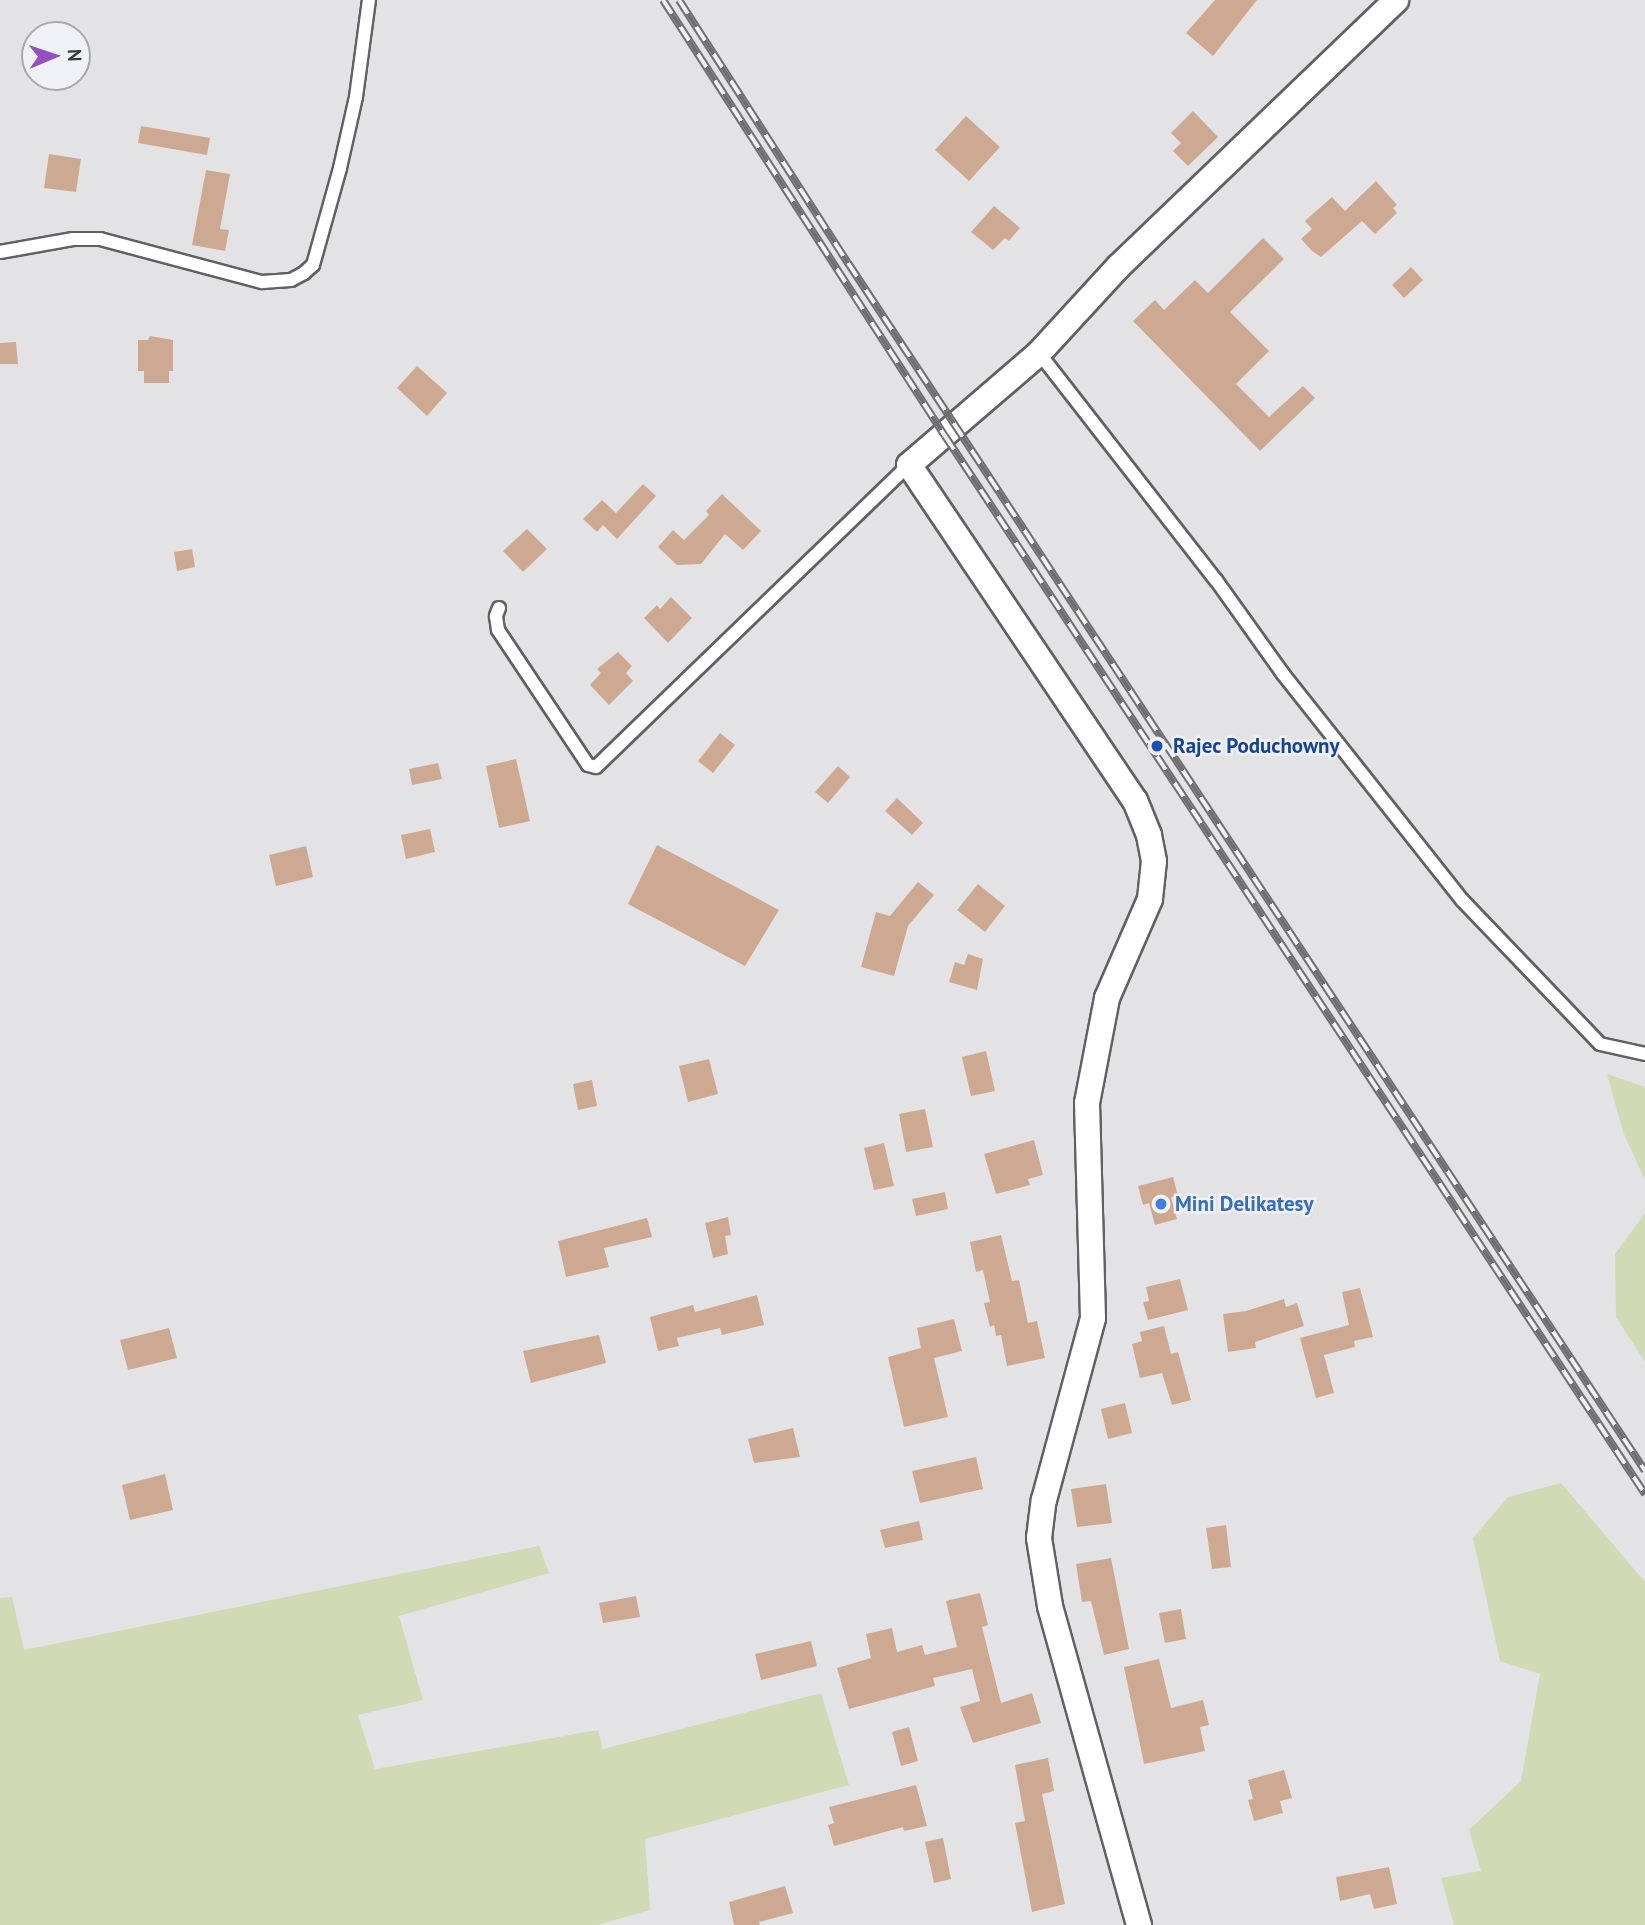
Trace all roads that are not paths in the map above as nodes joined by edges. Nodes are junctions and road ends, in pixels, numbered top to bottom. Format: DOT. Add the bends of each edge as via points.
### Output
graph roads {
  1 [pos="369,0"];
  2 [pos="1396,0"];
  3 [pos="0,251"];
  4 [pos="1039,353"];
  5 [pos="909,465"];
  6 [pos="499,608"];
  7 [pos="1645,1054"];
  8 [pos="1139,1925"];
  1 -- 3 [label="lane" via="356,97 340,168 313,265 304,273 291,280 262,282 100,239"];
  2 -- 4 [label="street" via="1119,265"];
  4 -- 5 [label="street"];
  4 -- 7 [label="lane" via="1462,900 1600,1044"];
  5 -- 6 [label="lane" via="596,767 588,765 498,630"];
  5 -- 8 [label="street" via="1135,802 1154,861 1150,899 1107,998 1087,1103 1093,1318 1044,1500 1040,1538 1050,1606"];
}
